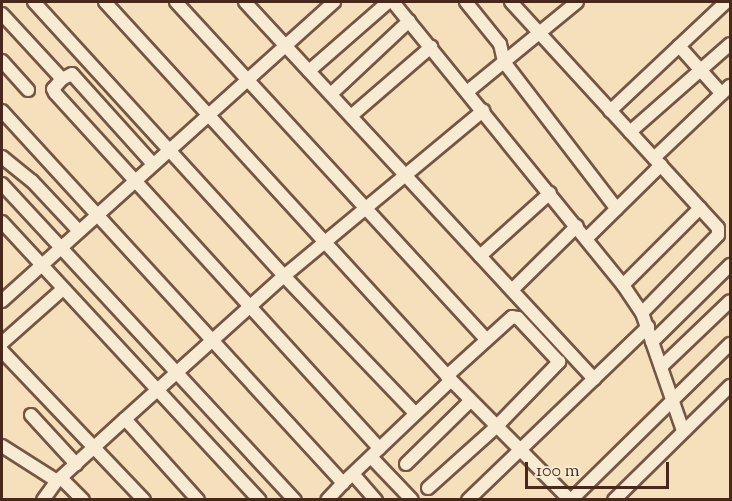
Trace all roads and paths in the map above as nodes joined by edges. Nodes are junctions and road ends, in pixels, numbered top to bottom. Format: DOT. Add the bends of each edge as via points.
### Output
graph roads {
  1 [pos="34,2"];
  2 [pos="105,2"];
  3 [pos="176,2"];
  4 [pos="245,2"];
  5 [pos="334,2"];
  6 [pos="388,2"];
  7 [pos="393,2"];
  8 [pos="466,2"];
  9 [pos="511,2"];
  10 [pos="577,2"];
  11 [pos="726,2"];
  12 [pos="2,14"];
  13 [pos="409,21"];
  14 [pos="540,34"];
  15 [pos="730,44"];
  16 [pos="286,45"];
  17 [pos="679,46"];
  18 [pos="430,47"];
  19 [pos="2,61"];
  20 [pos="504,62"];
  21 [pos="700,70"];
  22 [pos="309,71"];
  23 [pos="62,79"];
  24 [pos="248,80"];
  25 [pos="28,90"];
  26 [pos="726,90"];
  27 [pos="467,92"];
  28 [pos="331,94"];
  29 [pos="2,111"];
  30 [pos="483,111"];
  31 [pos="610,111"];
  32 [pos="208,115"];
  33 [pos="351,116"];
  34 [pos="630,132"];
  35 [pos="171,149"];
  36 [pos="2,157"];
  37 [pos="657,162"];
  38 [pos="153,164"];
  39 [pos="408,177"];
  40 [pos="133,181"];
  41 [pos="2,184"];
  42 [pos="550,193"];
  43 [pos="700,208"];
  44 [pos="617,209"];
  45 [pos="367,210"];
  46 [pos="96,213"];
  47 [pos="2,222"];
  48 [pos="577,226"];
  49 [pos="78,230"];
  50 [pos="587,238"];
  51 [pos="325,242"];
  52 [pos="60,247"];
  53 [pos="480,256"];
  54 [pos="40,265"];
  55 [pos="730,265"];
  56 [pos="284,276"];
  57 [pos="623,285"];
  58 [pos="63,289"];
  59 [pos="512,290"];
  60 [pos="2,301"];
  61 [pos="730,301"];
  62 [pos="251,309"];
  63 [pos="642,313"];
  64 [pos="648,327"];
  65 [pos="486,339"];
  66 [pos="652,342"];
  67 [pos="2,343"];
  68 [pos="212,343"];
  69 [pos="730,344"];
  70 [pos="2,351"];
  71 [pos="661,366"];
  72 [pos="177,372"];
  73 [pos="449,378"];
  74 [pos="594,379"];
  75 [pos="730,386"];
  76 [pos="156,390"];
  77 [pos="471,401"];
  78 [pos="672,403"];
  79 [pos="415,413"];
  80 [pos="32,414"];
  81 [pos="125,419"];
  82 [pos="496,428"];
  83 [pos="683,431"];
  84 [pos="2,446"];
  85 [pos="94,447"];
  86 [pos="375,452"];
  87 [pos="520,452"];
  88 [pos="76,464"];
  89 [pos="406,464"];
  90 [pos="353,474"];
  91 [pos="59,479"];
  92 [pos="343,483"];
  93 [pos="428,488"];
  94 [pos="43,499"];
  95 [pos="83,500"];
  96 [pos="144,500"];
  97 [pos="198,500"];
  98 [pos="259,500"];
  99 [pos="295,500"];
  100 [pos="327,500"];
  101 [pos="376,500"];
  102 [pos="412,500"];
  103 [pos="468,500"];
  104 [pos="571,500"];
  105 [pos="614,500"];
  1 -- 35 [label="street"];
  2 -- 32 [label="street"];
  3 -- 24 [label="street"];
  4 -- 16 [label="street"];
  5 -- 16 [label="street"];
  6 -- 22 [label="street"];
  7 -- 13 [label="street"];
  8 -- 20 [label="street" via="500,44"];
  9 -- 14 [label="street"];
  10 -- 14 [label="street"];
  11 -- 17 [label="street"];
  12 -- 23 [label="street"];
  13 -- 18 [label="street"];
  13 -- 28 [label="street"];
  14 -- 20 [label="street"];
  14 -- 31 [label="street"];
  15 -- 21 [label="street"];
  16 -- 22 [label="street"];
  16 -- 24 [label="street"];
  17 -- 21 [label="street"];
  17 -- 31 [label="street"];
  18 -- 27 [label="street"];
  18 -- 33 [label="street"];
  19 -- 25 [label="street"];
  20 -- 27 [label="street"];
  20 -- 44 [label="street"];
  21 -- 26 [label="street"];
  21 -- 34 [label="street"];
  22 -- 28 [label="street"];
  23 -- 38 [label="street" via="72,74"];
  23 -- 40 [label="street" via="53,89 55,93"];
  24 -- 32 [label="street"];
  24 -- 45 [label="street"];
  26 -- 37 [label="street"];
  27 -- 30 [label="street"];
  28 -- 33 [label="street"];
  29 -- 46 [label="street"];
  30 -- 39 [label="street"];
  30 -- 42 [label="street"];
  31 -- 34 [label="street"];
  32 -- 35 [label="street"];
  32 -- 51 [label="street"];
  33 -- 39 [label="street"];
  34 -- 37 [label="street"];
  35 -- 38 [label="street"];
  35 -- 56 [label="street"];
  36 -- 49 [label="street" via="32,181"];
  37 -- 43 [label="street"];
  37 -- 44 [label="street"];
  38 -- 40 [label="street"];
  39 -- 45 [label="street"];
  39 -- 53 [label="street"];
  40 -- 46 [label="street"];
  40 -- 62 [label="street"];
  41 -- 52 [label="street"];
  42 -- 48 [label="street"];
  42 -- 53 [label="street"];
  43 -- 57 [label="street"];
  43 -- 63 [label="street" via="718,228 718,235"];
  44 -- 50 [label="street"];
  45 -- 51 [label="street"];
  45 -- 65 [label="street"];
  46 -- 49 [label="street"];
  46 -- 68 [label="street"];
  47 -- 54 [label="street"];
  48 -- 50 [label="street"];
  48 -- 59 [label="street"];
  49 -- 52 [label="street"];
  50 -- 57 [label="street"];
  51 -- 56 [label="street"];
  51 -- 73 [label="street"];
  52 -- 54 [label="street"];
  52 -- 72 [label="street"];
  53 -- 59 [label="street"];
  54 -- 58 [label="street"];
  54 -- 60 [label="street"];
  55 -- 66 [label="street"];
  56 -- 62 [label="street"];
  56 -- 79 [label="street"];
  57 -- 63 [label="street"];
  58 -- 67 [label="street"];
  58 -- 76 [label="street"];
  59 -- 74 [label="street"];
  61 -- 71 [label="street"];
  62 -- 68 [label="street"];
  62 -- 86 [label="street"];
  63 -- 64 [label="street"];
  64 -- 66 [label="street"];
  64 -- 74 [label="street"];
  65 -- 73 [label="street"];
  65 -- 82 [label="street" via="515,317 559,362"];
  66 -- 71 [label="street"];
  68 -- 72 [label="street"];
  68 -- 92 [label="street"];
  69 -- 78 [label="street"];
  70 -- 85 [label="street"];
  71 -- 78 [label="street"];
  72 -- 76 [label="street"];
  72 -- 99 [label="street"];
  73 -- 77 [label="street"];
  73 -- 79 [label="street"];
  74 -- 87 [label="street"];
  75 -- 83 [label="street"];
  76 -- 81 [label="street"];
  76 -- 98 [label="street"];
  77 -- 82 [label="street"];
  77 -- 89 [label="street"];
  78 -- 83 [label="street"];
  78 -- 104 [label="street"];
  79 -- 86 [label="street"];
  80 -- 88 [label="street"];
  81 -- 85 [label="street"];
  81 -- 97 [label="street"];
  82 -- 87 [label="street"];
  82 -- 93 [label="street"];
  83 -- 105 [label="street"];
  84 -- 91 [label="street"];
  85 -- 88 [label="street"];
  85 -- 96 [label="street"];
  86 -- 90 [label="street"];
  86 -- 102 [label="street"];
  87 -- 103 [label="street"];
  87 -- 104 [label="street"];
  88 -- 91 [label="street"];
  90 -- 92 [label="street"];
  90 -- 101 [label="street"];
  91 -- 94 [label="street"];
  91 -- 95 [label="street"];
  92 -- 100 [label="street"];
}
